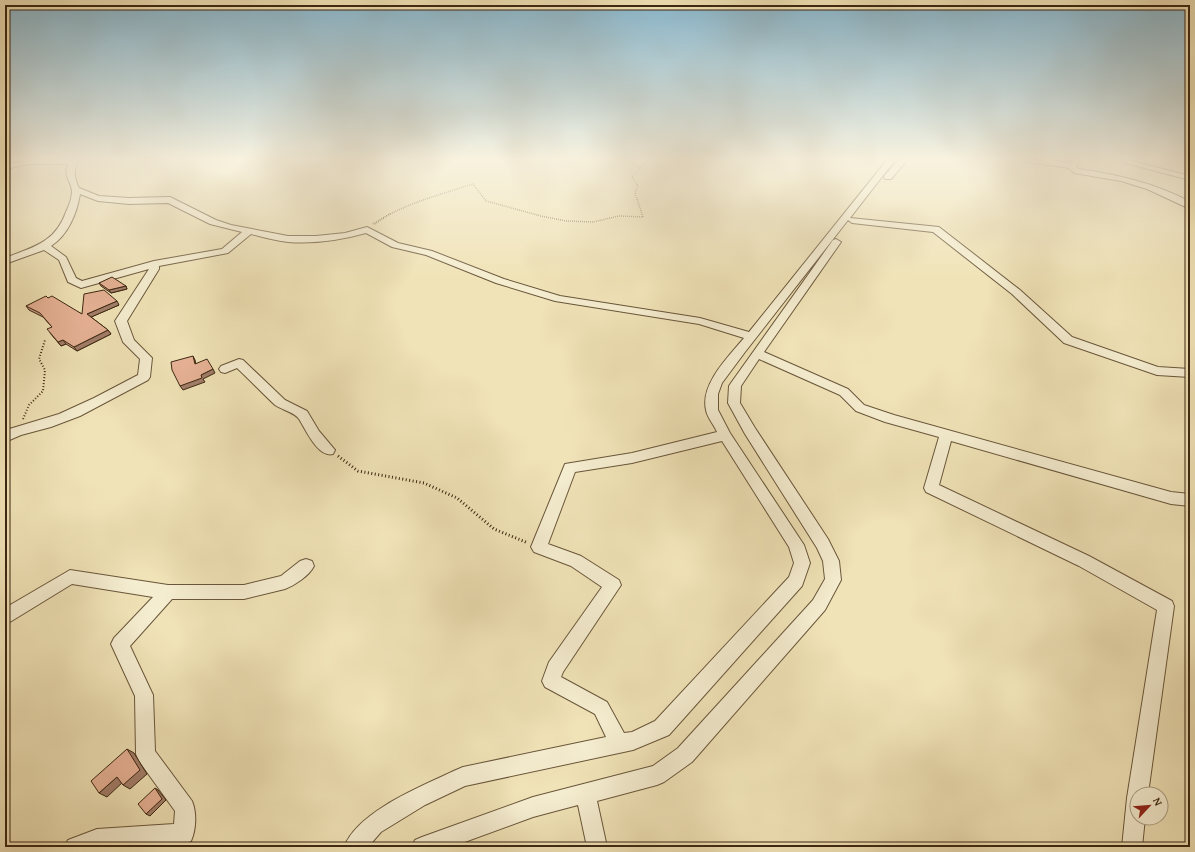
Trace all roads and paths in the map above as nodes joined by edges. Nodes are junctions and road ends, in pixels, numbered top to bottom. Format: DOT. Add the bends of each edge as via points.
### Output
graph roads {
  1 [pos="75,200"];
  2 [pos="116,200"];
  3 [pos="428,200"];
  4 [pos="485,200"];
  5 [pos="637,200"];
  6 [pos="860,200"];
  7 [pos="869,200"];
  8 [pos="1180,200"];
  9 [pos="1190,206"];
  10 [pos="852,220"];
  11 [pos="367,230"];
  12 [pos="249,231"];
  13 [pos="45,246"];
  14 [pos="5,261"];
  15 [pos="154,264"];
  16 [pos="751,336"];
  17 [pos="45,340"];
  18 [pos="757,353"];
  19 [pos="225,369"];
  20 [pos="1190,373"];
  21 [pos="19,431"];
  22 [pos="726,435"];
  23 [pos="946,435"];
  24 [pos="5,436"];
  25 [pos="328,450"];
  26 [pos="1190,500"];
  27 [pos="539,547"];
  28 [pos="306,566"];
  29 [pos="168,592"];
  30 [pos="5,617"];
  31 [pos="619,744"];
  32 [pos="1139,786"];
  33 [pos="585,794"];
  34 [pos="1134,826"];
  35 [pos="75,847"];
  36 [pos="354,847"];
  37 [pos="422,847"];
  38 [pos="597,847"];
  39 [pos="1132,847"];
  1 -- 13 [label="street" via="63,230"];
  2 -- 12 [label="street" via="170,200 213,222"];
  3 -- 11 [label="path" via="391,213"];
  4 -- 5 [label="path" via="566,221 593,222 619,216 643,217"];
  6 -- 16 [label="street"];
  7 -- 10 [label="street"];
  8 -- 9 [label="street"];
  10 -- 18 [label="street"];
  10 -- 20 [label="street" via="936,229 1016,292 1068,340 1158,371"];
  11 -- 12 [label="street" via="346,236 316,239 288,239"];
  11 -- 16 [label="street" via="395,245 429,253 500,281 558,299 700,321"];
  12 -- 15 [label="street" via="225,251"];
  13 -- 14 [label="street"];
  13 -- 15 [label="street" via="63,259 72,280 81,285"];
  15 -- 21 [label="street" via="154,269 121,321 130,342 146,358 144,377 52,422"];
  16 -- 22 [label="street" via="716,382 712,394 712,410"];
  17 -- 21 [label="path" via="39,359 45,370 43,391 29,405"];
  18 -- 23 [label="street" via="844,392 860,408"];
  18 -- 33 [label="street" via="735,386 734,402 823,544 831,561 833,580 818,605 685,756 657,775"];
  19 -- 25 [label="street" via="239,363 281,403 302,414"];
  21 -- 24 [label="street"];
  22 -- 27 [label="street" via="632,458 570,468"];
  22 -- 31 [label="street" via="796,545 802,563 796,581 662,728 634,741"];
  23 -- 26 [label="street" via="1171,498"];
  23 -- 32 [label="street" via="932,488 1084,561 1166,606 1156,655"];
  25 -- 27 [label="path" via="358,471 424,482 457,498 494,529"];
  27 -- 31 [label="street" via="576,561 613,585 555,668 551,681 601,708"];
  28 -- 29 [label="street" via="285,582 244,592"];
  29 -- 30 [label="street" via="70,577"];
  29 -- 35 [label="street" via="120,644 144,695 146,754 185,808 184,834 96,839"];
  31 -- 36 [label="street" via="463,777 418,798 374,825"];
  33 -- 37 [label="street" via="533,807"];
  33 -- 38 [label="street"];
  34 -- 39 [label="street"];
}
